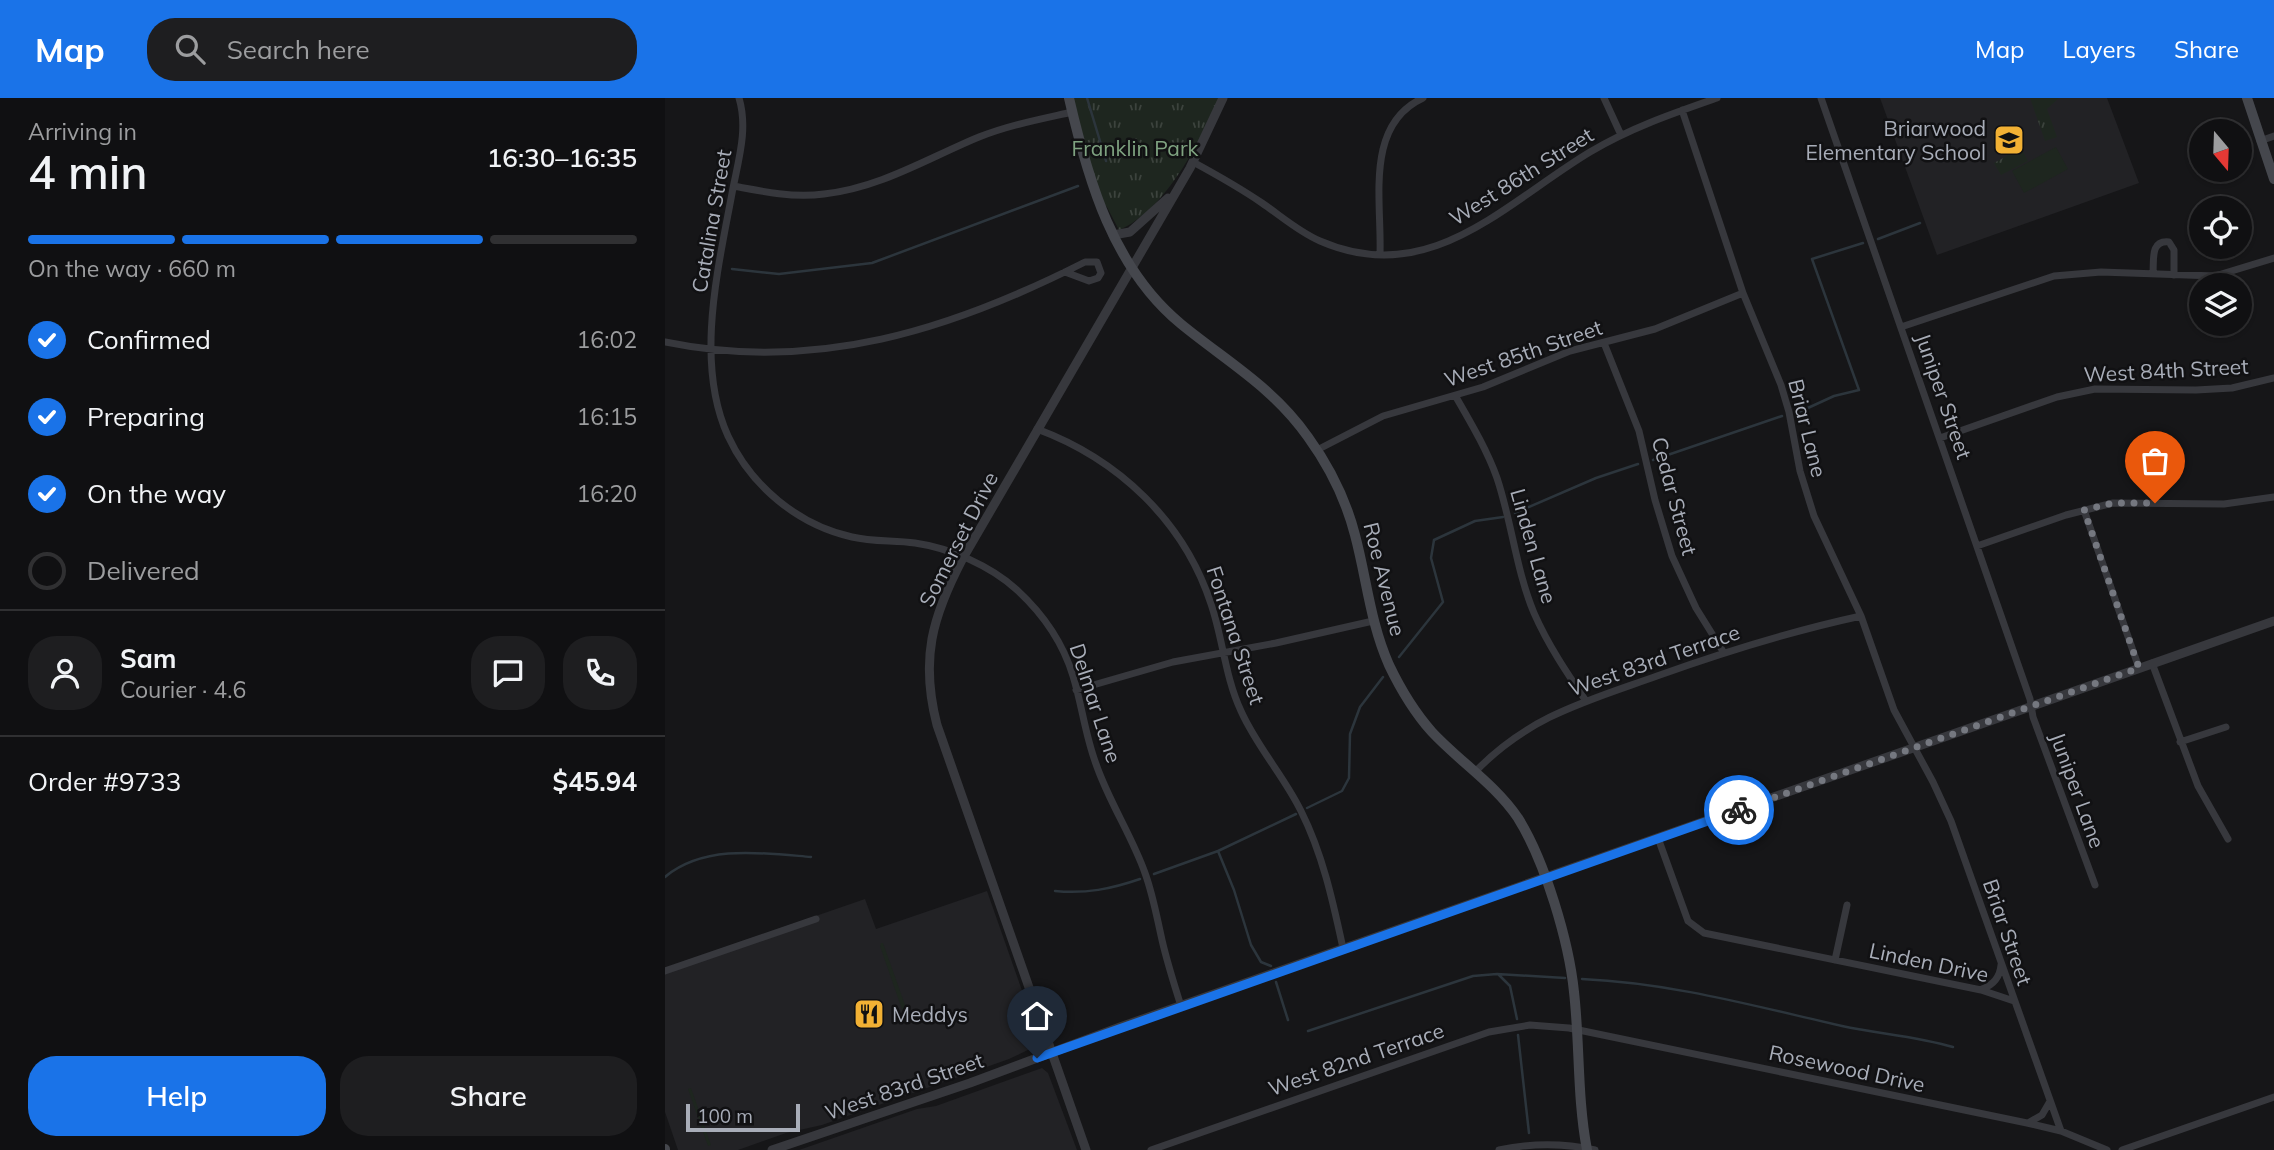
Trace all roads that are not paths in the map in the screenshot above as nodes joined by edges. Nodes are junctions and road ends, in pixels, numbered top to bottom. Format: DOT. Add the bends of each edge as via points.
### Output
graph roads {
  1 [pos="739,98"];
  2 [pos="1069,98"];
  3 [pos="1223,98"];
  4 [pos="1423,98"];
  5 [pos="1604,98"];
  6 [pos="1717,98"];
  7 [pos="1821,98"];
  8 [pos="2246,98"];
  9 [pos="1682,110"];
  10 [pos="1072,112"];
  11 [pos="1621,135"];
  12 [pos="2274,136"];
  13 [pos="2260,141"];
  14 [pos="1193,162"];
  15 [pos="2274,178"];
  16 [pos="734,186"];
  17 [pos="1177,189"];
  18 [pos="1113,235"];
  19 [pos="1380,254"];
  20 [pos="2274,258"];
  21 [pos="1131,267"];
  22 [pos="1065,272"];
  23 [pos="2153,274"];
  24 [pos="2174,275"];
  25 [pos="1743,293"];
  26 [pos="1901,327"];
  27 [pos="665,342"];
  28 [pos="1604,343"];
  29 [pos="712,350"];
  30 [pos="2274,377"];
  31 [pos="1457,397"];
  32 [pos="1037,429"];
  33 [pos="1940,438"];
  34 [pos="1317,450"];
  35 [pos="2274,497"];
  36 [pos="2084,510"];
  37 [pos="1977,546"];
  38 [pos="963,558"];
  39 [pos="1861,616"];
  40 [pos="1373,621"];
  41 [pos="2274,621"];
  42 [pos="1223,653"];
  43 [pos="1724,653"];
  44 [pos="2152,663"];
  45 [pos="2139,668"];
  46 [pos="1076,690"];
  47 [pos="1586,701"];
  48 [pos="2031,707"];
  49 [pos="2225,727"];
  50 [pos="2180,742"];
  51 [pos="1914,748"];
  52 [pos="1476,771"];
  53 [pos="1658,838"];
  54 [pos="2228,839"];
  55 [pos="1544,877"];
  56 [pos="2095,885"];
  57 [pos="1847,905"];
  58 [pos="816,919"];
  59 [pos="1343,948"];
  60 [pos="1835,960"];
  61 [pos="2001,964"];
  62 [pos="665,971"];
  63 [pos="1981,989"];
  64 [pos="2014,1002"];
  65 [pos="1181,1006"];
  66 [pos="1577,1030"];
  67 [pos="1052,1052"];
  68 [pos="2274,1097"];
  69 [pos="2049,1102"];
  70 [pos="2028,1123"];
  71 [pos="2060,1131"];
  72 [pos="2151,1140"];
  73 [pos="1589,1149"];
  74 [pos="772,1150"];
  75 [pos="1086,1150"];
  76 [pos="1151,1150"];
  77 [pos="1499,1150"];
  78 [pos="2106,1150"];
  79 [pos="2122,1150"];
  80 [pos="2143,1150"];
  1 -- 16 [label="street, Catalina Street" via="743,132"];
  2 -- 10 [label="main road, Roe Avenue"];
  3 -- 14 [label="street, Somerset Drive"];
  4 -- 19 [label="street" via="1397,118 1384,144 1379,172"];
  5 -- 11 [label="street"];
  6 -- 9 [label="street, West 86th Street"];
  7 -- 26 [label="street, Juniper Street"];
  8 -- 13 [label="main road"];
  9 -- 11 [label="street, West 86th Street"];
  9 -- 25 [label="street, Briar Lane"];
  10 -- 16 [label="street" via="996,131 851,190 808,196"];
  10 -- 18 [label="main road, Roe Avenue"];
  11 -- 19 [label="street, West 86th Street" via="1462,237 1420,250"];
  12 -- 13 [label="street"];
  13 -- 15 [label="main road"];
  14 -- 17 [label="street, Somerset Drive"];
  14 -- 19 [label="street, West 86th Street" via="1320,241"];
  16 -- 29 [label="street, Catalina Street" via="718,272"];
  17 -- 18 [label="street" via="1130,232"];
  17 -- 21 [label="street, Somerset Drive"];
  18 -- 21 [label="main road, Roe Avenue"];
  20 -- 24 [label="street" via="2215,276"];
  21 -- 32 [label="street, Somerset Drive"];
  21 -- 34 [label="main road, Roe Avenue" via="1152,297 1178,321 1282,405"];
  22 -- 29 [label="street" via="981,310 882,340 788,353"];
  23 -- 24 [label="street"];
  23 -- 24 [label="street" via="2154,250 2164,241 2174,250"];
  23 -- 26 [label="street" via="2054,276"];
  25 -- 28 [label="street, West 85th Street" via="1668,324"];
  25 -- 39 [label="street, Briar Lane" via="1781,385 1814,516"];
  26 -- 33 [label="street, Juniper Street"];
  27 -- 29 [label="street"];
  28 -- 31 [label="street, West 85th Street" via="1570,351"];
  28 -- 43 [label="street, Cedar Street" via="1639,431 1672,556"];
  29 -- 38 [label="street, Delmar Lane" via="715,399 728,437 752,475 777,500 832,531 927,546"];
  30 -- 33 [label="street, West 84th Street" via="2232,388 2095,389 2057,397"];
  31 -- 34 [label="street, West 85th Street" via="1383,416"];
  31 -- 47 [label="street, Linden Lane" via="1497,478 1535,614"];
  32 -- 38 [label="street, Somerset Drive"];
  32 -- 42 [label="street, Fontana Street" via="1113,469 1167,521 1205,587"];
  33 -- 37 [label="street, Juniper Street"];
  34 -- 40 [label="main road, Roe Avenue" via="1355,533"];
  35 -- 36 [label="street" via="2212,505 2133,502"];
  36 -- 37 [label="street"];
  36 -- 45 [label="street"];
  37 -- 48 [label="street, Juniper Street"];
  38 -- 46 [label="street, Delmar Lane" via="998,575 1032,604 1059,643"];
  38 -- 67 [label="street, Somerset Drive" via="933,628 928,667 931,704"];
  39 -- 43 [label="street, West 83rd Terrace"];
  39 -- 51 [label="street, Briar Lane" via="1884,685"];
  40 -- 42 [label="street"];
  40 -- 52 [label="main road, Roe Avenue" via="1391,668 1421,719"];
  41 -- 44 [label="street, West 83rd Street"];
  42 -- 46 [label="street" via="1143,669"];
  42 -- 59 [label="street, Fontana Street" via="1243,716 1292,794 1314,841"];
  43 -- 47 [label="street, West 83rd Terrace"];
  44 -- 45 [label="street, West 83rd Street"];
  44 -- 50 [label="street"];
  45 -- 48 [label="street, West 83rd Street"];
  46 -- 65 [label="street, Delmar Lane" via="1095,764 1145,873"];
  47 -- 52 [label="street, West 83rd Terrace" via="1525,729"];
  48 -- 51 [label="street, West 83rd Street"];
  48 -- 56 [label="street, Juniper Lane"];
  49 -- 50 [label="street"];
  50 -- 54 [label="street" via="2197,786"];
  51 -- 53 [label="street, West 83rd Street"];
  51 -- 61 [label="street, Briar Street" via="1951,821"];
  52 -- 55 [label="main road, Roe Avenue" via="1516,816"];
  53 -- 55 [label="street, West 83rd Street"];
  53 -- 60 [label="street, Linden Drive" via="1681,906 1695,927"];
  55 -- 59 [label="street, West 83rd Street"];
  55 -- 66 [label="main road, Roe Avenue" via="1571,965"];
  57 -- 60 [label="street"];
  58 -- 62 [label="street"];
  59 -- 65 [label="street, West 83rd Street"];
  60 -- 63 [label="street, Linden Drive"];
  61 -- 63 [label="street" via="1998,977"];
  61 -- 64 [label="street, Briar Street"];
  63 -- 64 [label="street, Linden Drive"];
  64 -- 69 [label="street, Briar Street"];
  65 -- 67 [label="street, West 83rd Street"];
  66 -- 70 [label="street, Rosewood Drive"];
  66 -- 73 [label="main road, Roe Avenue" via="1579,1092"];
  66 -- 76 [label="street, West 82nd Terrace" via="1530,1026 1489,1032"];
  67 -- 74 [label="street, West 83rd Street"];
  67 -- 75 [label="street, Somerset Drive"];
  68 -- 72 [label="street"];
  69 -- 70 [label="street" via="2038,1119"];
  69 -- 71 [label="street, Briar Street"];
  70 -- 71 [label="street, Rosewood Drive"];
  71 -- 78 [label="street, Rosewood Drive"];
  72 -- 79 [label="street"];
  72 -- 80 [label="street"];
  73 -- 77 [label="street" via="1540,1144"];
}
